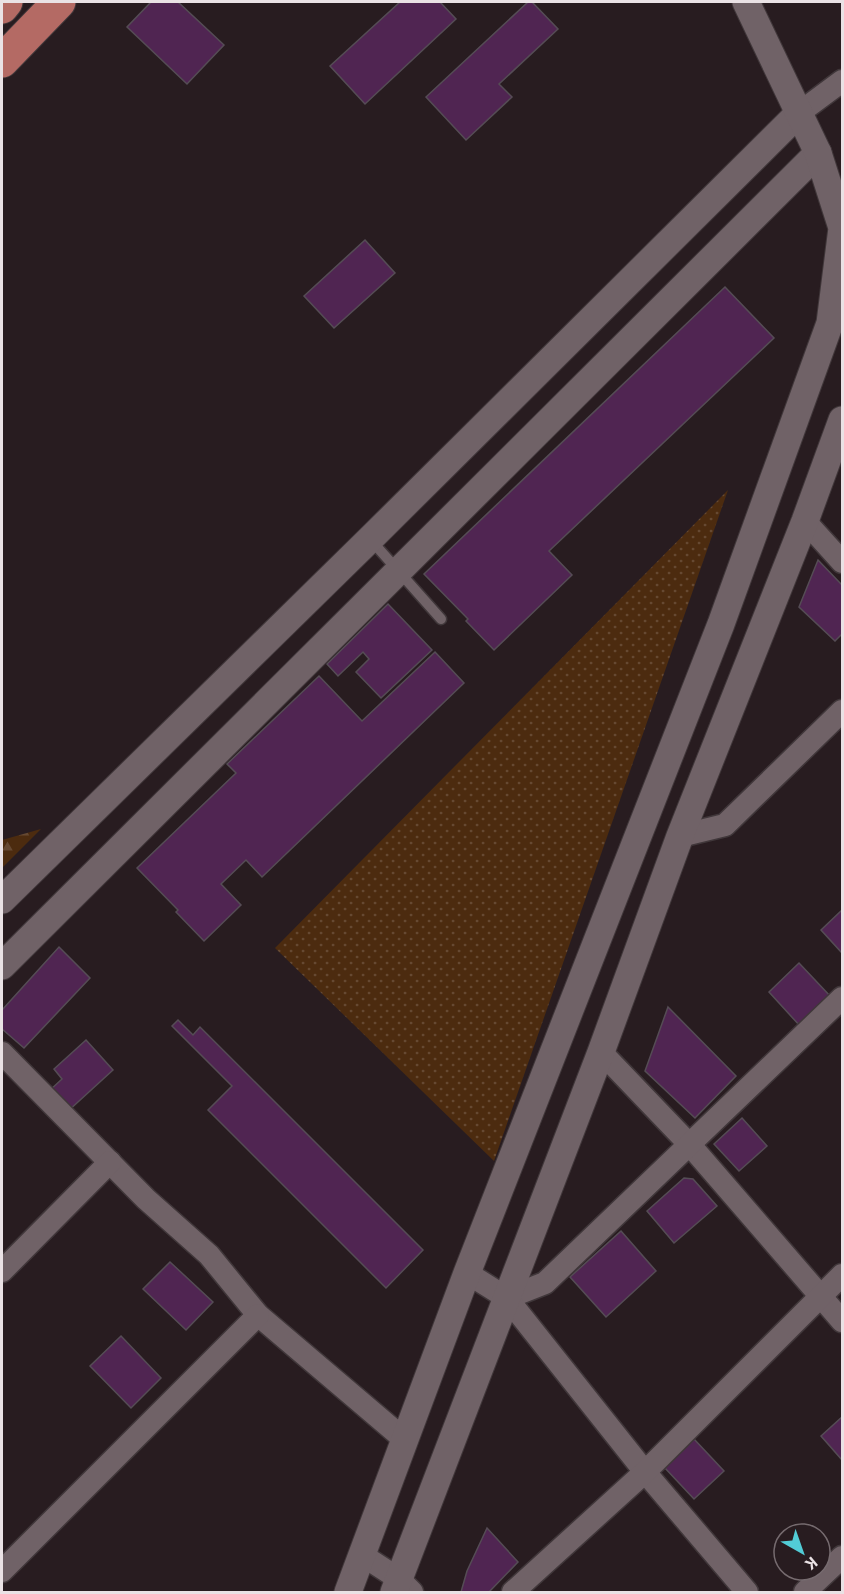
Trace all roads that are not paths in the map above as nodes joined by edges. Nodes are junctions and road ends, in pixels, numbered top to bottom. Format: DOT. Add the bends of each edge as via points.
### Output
graph roads {
  1 [pos="6,2"];
  2 [pos="59,2"];
  3 [pos="747,2"];
  4 [pos="2,7"];
  5 [pos="2,61"];
  6 [pos="843,81"];
  7 [pos="799,113"];
  8 [pos="818,153"];
  9 [pos="843,228"];
  10 [pos="843,420"];
  11 [pos="805,521"];
  12 [pos="370,538"];
  13 [pos="843,562"];
  14 [pos="398,569"];
  15 [pos="441,619"];
  16 [pos="843,711"];
  17 [pos="680,836"];
  18 [pos="2,900"];
  19 [pos="2,966"];
  20 [pos="843,998"];
  21 [pos="601,1052"];
  22 [pos="2,1053"];
  23 [pos="690,1144"];
  24 [pos="110,1162"];
  25 [pos="2,1271"];
  26 [pos="467,1274"];
  27 [pos="843,1275"];
  28 [pos="821,1295"];
  29 [pos="507,1298"];
  30 [pos="258,1315"];
  31 [pos="843,1321"];
  32 [pos="405,1440"];
  33 [pos="645,1472"];
  34 [pos="362,1555"];
  35 [pos="843,1557"];
  36 [pos="2,1571"];
  37 [pos="402,1588"];
  38 [pos="348,1593"];
  39 [pos="513,1593"];
  40 [pos="747,1593"];
  41 [pos="805,1593"];
  1 -- 4 [label="highway"];
  2 -- 5 [label="highway"];
  3 -- 7 [label="street"];
  6 -- 7 [label="street"];
  7 -- 8 [label="street"];
  7 -- 12 [label="street"];
  8 -- 9 [label="street"];
  8 -- 14 [label="street"];
  9 -- 26 [label="street" via="830,322 721,624"];
  10 -- 11 [label="street"];
  11 -- 13 [label="street"];
  11 -- 17 [label="street"];
  12 -- 14 [label="lane"];
  12 -- 18 [label="street"];
  14 -- 15 [label="lane"];
  14 -- 19 [label="street"];
  16 -- 17 [label="street" via="724,825"];
  17 -- 21 [label="street"];
  20 -- 23 [label="street"];
  21 -- 23 [label="street"];
  21 -- 29 [label="street"];
  22 -- 24 [label="street"];
  23 -- 28 [label="street"];
  23 -- 29 [label="street" via="545,1283"];
  24 -- 25 [label="street"];
  24 -- 30 [label="street" via="209,1255"];
  26 -- 29 [label="street"];
  26 -- 32 [label="street"];
  27 -- 28 [label="street"];
  28 -- 31 [label="street"];
  28 -- 33 [label="street"];
  29 -- 33 [label="street"];
  29 -- 37 [label="street"];
  30 -- 32 [label="street"];
  30 -- 36 [label="street"];
  32 -- 34 [label="street"];
  33 -- 39 [label="street"];
  33 -- 40 [label="street"];
  34 -- 37 [label="street"];
  34 -- 38 [label="street"];
  35 -- 41 [label="street"];
}
